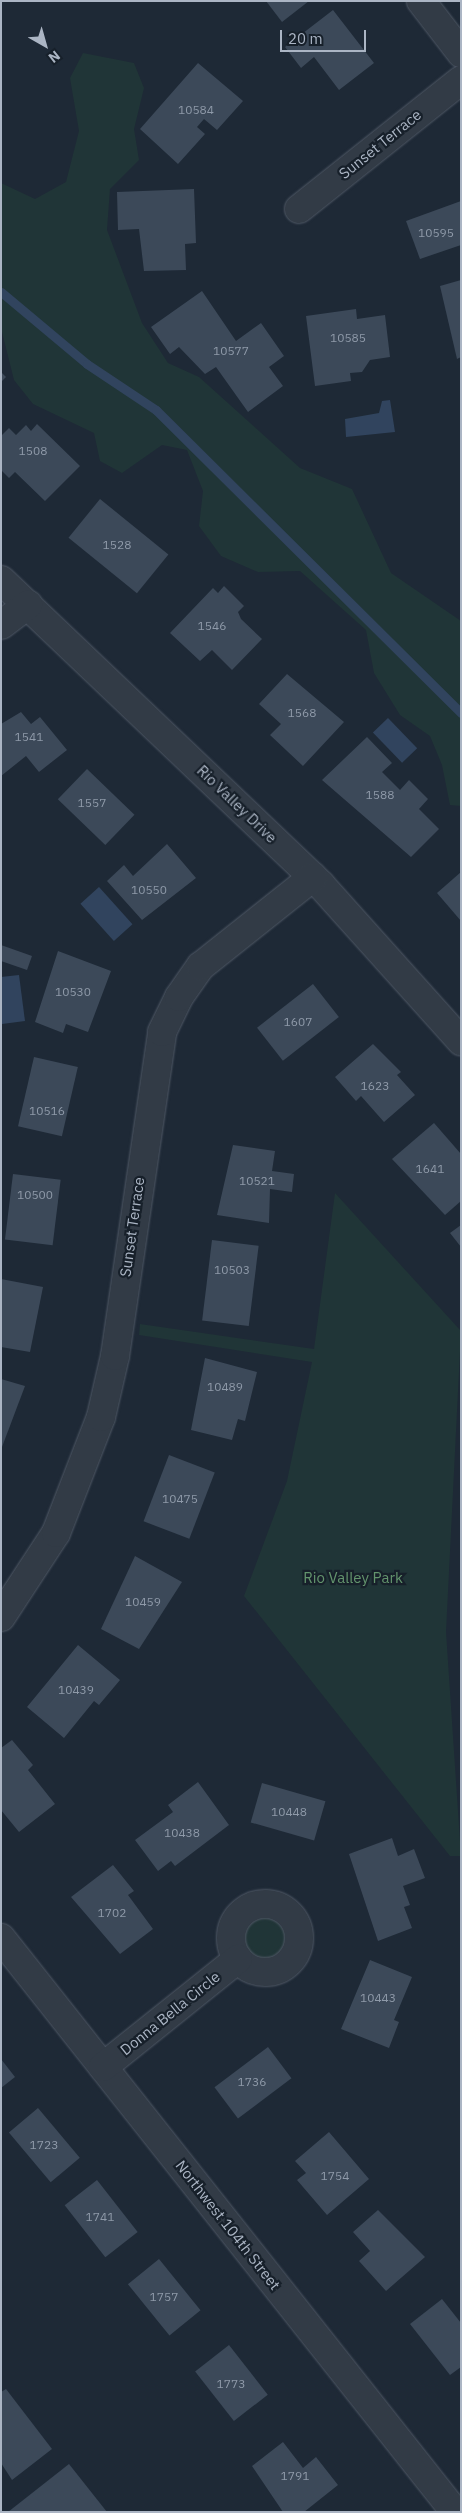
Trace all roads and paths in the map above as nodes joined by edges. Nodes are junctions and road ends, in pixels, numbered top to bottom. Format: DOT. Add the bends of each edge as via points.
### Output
graph roads {
  1 [pos="421,1"];
  2 [pos="461,53"];
  3 [pos="461,80"];
  4 [pos="299,209"];
  5 [pos="1,580"];
  6 [pos="28,605"];
  7 [pos="1,625"];
  8 [pos="313,877"];
  9 [pos="461,1041"];
  10 [pos="1,1617"];
  11 [pos="1,1938"];
  12 [pos="238,1959"];
  13 [pos="103,2067"];
  14 [pos="455,2512"];
  1 -- 2 [label="street"];
  3 -- 4 [label="street, Sunset Terrace"];
  5 -- 6 [label="street, Rio Valley Drive"];
  6 -- 7 [label="street"];
  6 -- 8 [label="street, Rio Valley Drive"];
  8 -- 9 [label="street, Rio Valley Drive"];
  8 -- 10 [label="street, Sunset Terrace" via="202,966 179,997 162,1032 115,1356 101,1417 82,1476 56,1532"];
  11 -- 13 [label="street, Northwest 104th Street"];
  12 -- 13 [label="street, Donna Bella Circle"];
  13 -- 14 [label="street, Northwest 104th Street"];
}
